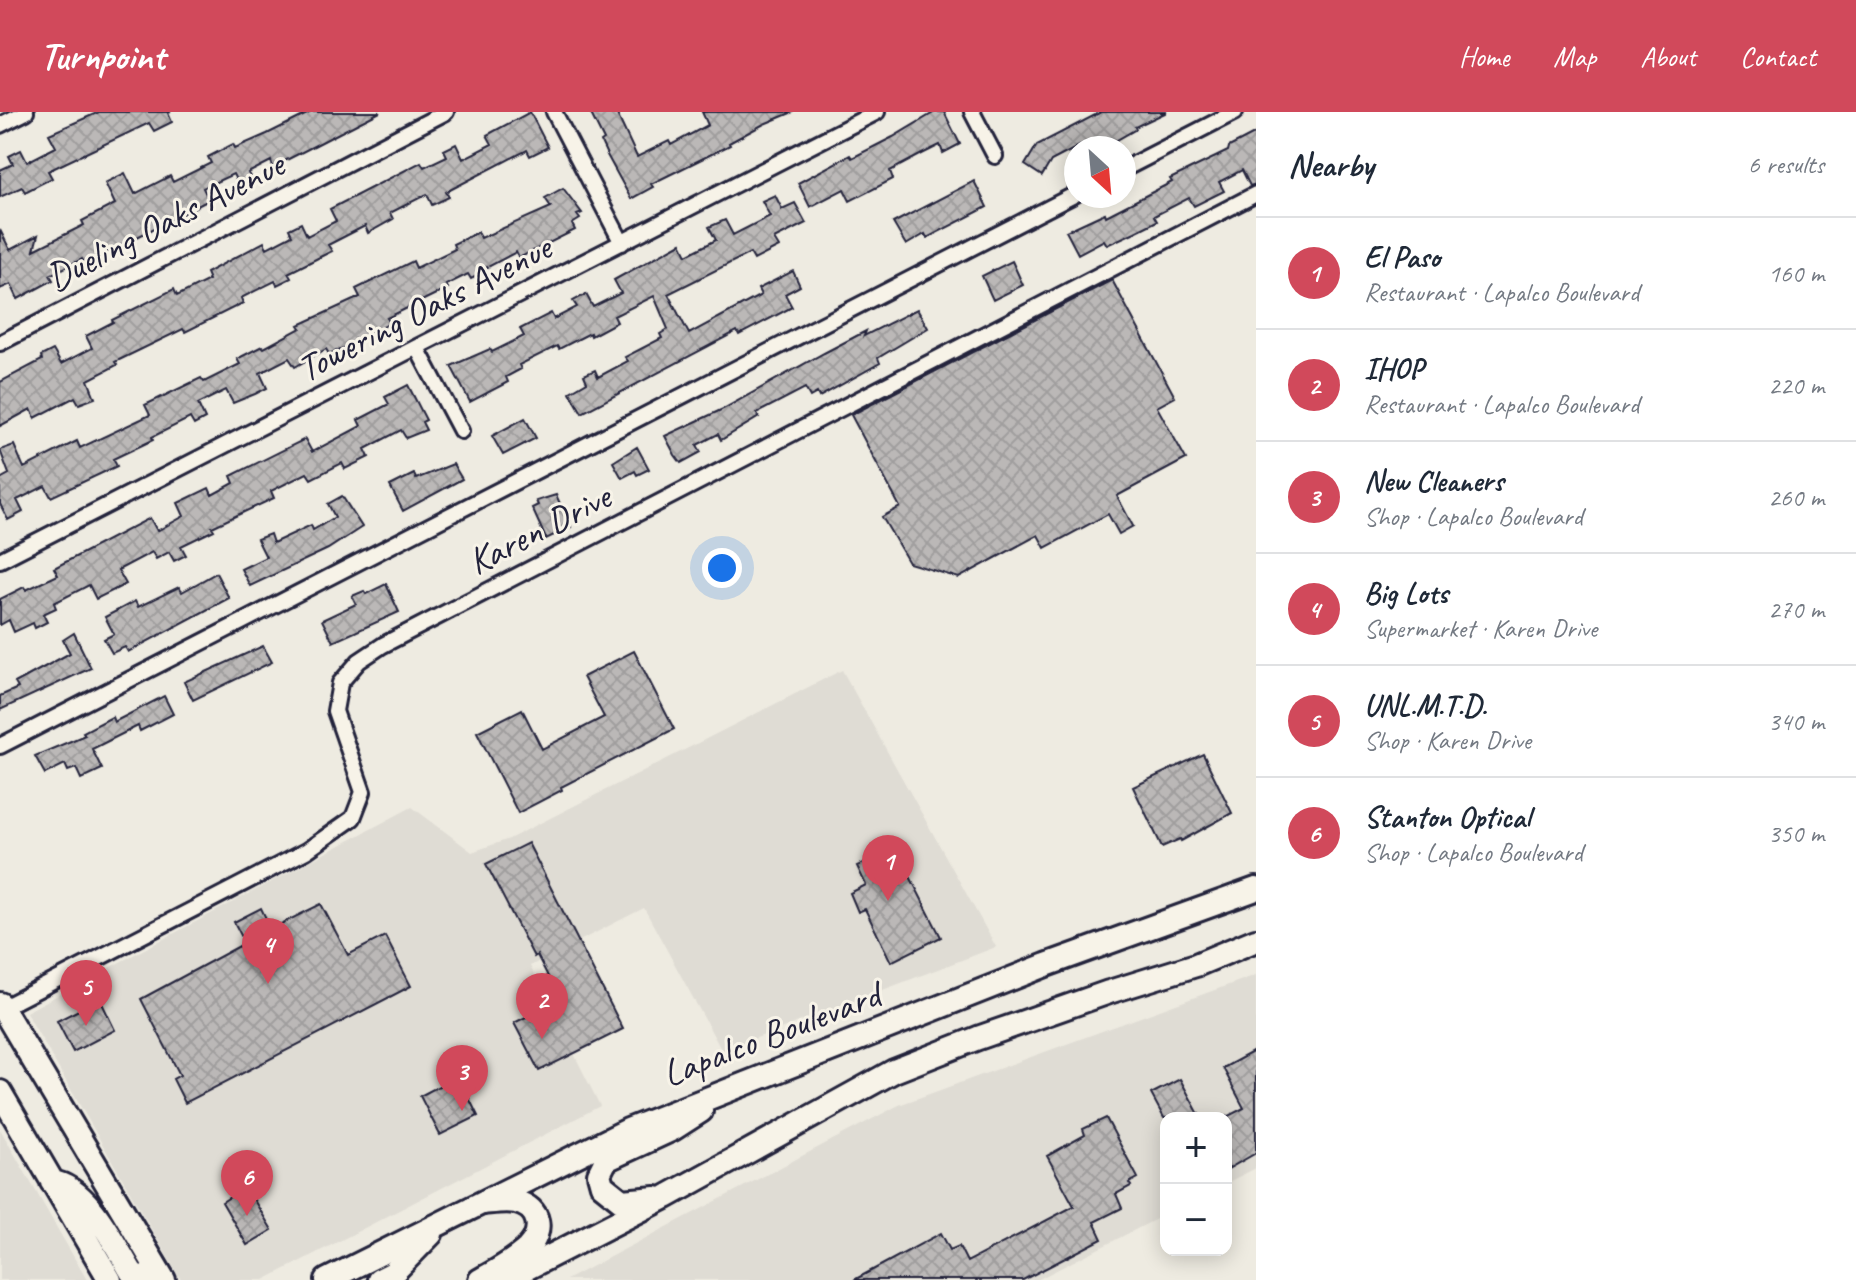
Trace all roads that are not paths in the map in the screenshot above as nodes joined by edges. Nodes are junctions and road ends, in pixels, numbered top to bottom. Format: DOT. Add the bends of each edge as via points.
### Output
graph roads {
  1 [pos="26,112"];
  2 [pos="446,112"];
  3 [pos="554,112"];
  4 [pos="877,112"];
  5 [pos="972,112"];
  6 [pos="1235,112"];
  7 [pos="0,125"];
  8 [pos="995,156"];
  9 [pos="1136,163"];
  10 [pos="1256,194"];
  11 [pos="1064,200"];
  12 [pos="622,243"];
  13 [pos="0,343"];
  14 [pos="417,348"];
  15 [pos="461,431"];
  16 [pos="0,560"];
  17 [pos="0,746"];
  18 [pos="1256,889"];
  19 [pos="1256,940"];
  20 [pos="1,1006"];
  21 [pos="0,1035"];
  22 [pos="23,1042"];
  23 [pos="738,1086"];
  24 [pos="0,1092"];
  25 [pos="52,1182"];
  26 [pos="666,1197"];
  27 [pos="476,1204"];
  28 [pos="446,1219"];
  29 [pos="161,1276"];
  30 [pos="110,1280"];
  31 [pos="327,1280"];
  32 [pos="379,1280"];
  33 [pos="480,1280"];
  34 [pos="504,1280"];
  1 -- 7 [label="street"];
  2 -- 13 [label="street, Dueling Oaks Avenue"];
  3 -- 12 [label="street"];
  4 -- 12 [label="street, Towering Oaks Avenue"];
  5 -- 8 [label="street"];
  6 -- 9 [label="street"];
  10 -- 20 [label="street, Karen Drive" via="383,645 340,683 335,711 363,792 353,818 306,851"];
  11 -- 17 [label="street"];
  12 -- 14 [label="street, Towering Oaks Avenue"];
  14 -- 15 [label="street"];
  14 -- 16 [label="street, Towering Oaks Avenue"];
  18 -- 23 [label="main road, Lapalco Boulevard"];
  19 -- 26 [label="main road, Lapalco Boulevard" via="894,1071"];
  20 -- 22 [label="main road"];
  21 -- 22 [label="main road"];
  22 -- 29 [label="main road"];
  23 -- 26 [label="main road" via="673,1129 606,1160 599,1174 602,1185 622,1201"];
  23 -- 27 [label="main road, Lapalco Boulevard" via="628,1130"];
  24 -- 25 [label="main road"];
  25 -- 29 [label="main road" via="74,1189 132,1273"];
  25 -- 30 [label="main road"];
  26 -- 34 [label="main road, Lapalco Boulevard"];
  27 -- 28 [label="main road, Lapalco Boulevard"];
  27 -- 33 [label="main road" via="515,1202 535,1214 540,1225 527,1249"];
  28 -- 31 [label="main road, Lapalco Boulevard"];
  28 -- 32 [label="main road" via="393,1273"];
}
